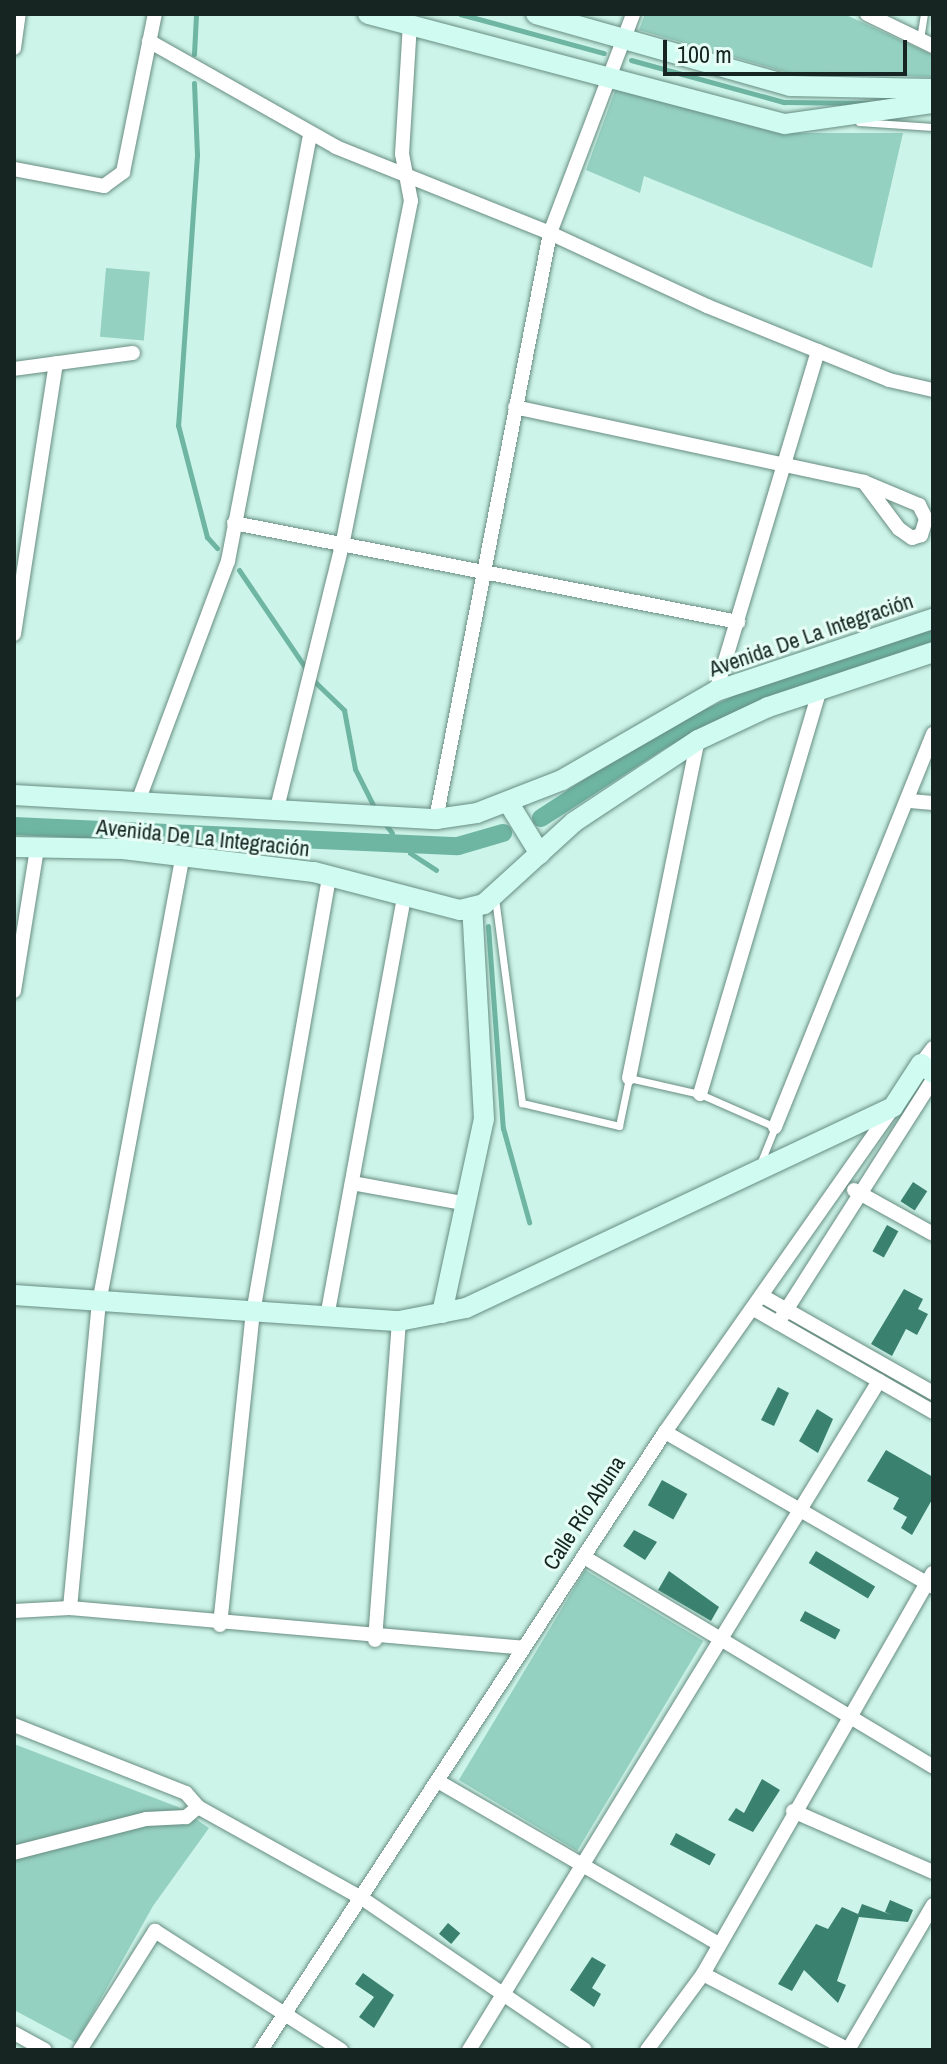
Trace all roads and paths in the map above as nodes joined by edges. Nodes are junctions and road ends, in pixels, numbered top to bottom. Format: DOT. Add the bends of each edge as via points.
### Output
graph roads {
  1 [pos="19,14"];
  2 [pos="155,14"];
  3 [pos="368,14"];
  4 [pos="536,14"];
  5 [pos="633,14"];
  6 [pos="867,14"];
  7 [pos="924,14"];
  8 [pos="410,24"];
  9 [pos="626,37"];
  10 [pos="149,41"];
  11 [pos="926,43"];
  12 [pos="14,48"];
  13 [pos="610,73"];
  14 [pos="933,89"];
  15 [pos="933,103"];
  16 [pos="844,121"];
  17 [pos="933,127"];
  18 [pos="310,134"];
  19 [pos="14,169"];
  20 [pos="407,177"];
  21 [pos="550,233"];
  22 [pos="818,351"];
  23 [pos="133,353"];
  24 [pos="56,363"];
  25 [pos="14,369"];
  26 [pos="933,390"];
  27 [pos="515,407"];
  28 [pos="787,467"];
  29 [pos="864,482"];
  30 [pos="234,523"];
  31 [pos="342,546"];
  32 [pos="483,576"];
  33 [pos="933,619"];
  34 [pos="738,622"];
  35 [pos="14,634"];
  36 [pos="933,652"];
  37 [pos="820,688"];
  38 [pos="716,691"];
  39 [pos="933,734"];
  40 [pos="698,740"];
  41 [pos="14,795"];
  42 [pos="139,799"];
  43 [pos="910,801"];
  44 [pos="508,802"];
  45 [pos="933,803"];
  46 [pos="276,812"];
  47 [pos="436,819"];
  48 [pos="14,847"];
  49 [pos="37,849"];
  50 [pos="540,854"];
  51 [pos="183,856"];
  52 [pos="329,879"];
  53 [pos="495,896"];
  54 [pos="404,899"];
  55 [pos="472,907"];
  56 [pos="14,991"];
  57 [pos="930,1066"];
  58 [pos="629,1078"];
  59 [pos="700,1094"];
  60 [pos="893,1107"];
  61 [pos="775,1127"];
  62 [pos="758,1168"];
  63 [pos="352,1183"];
  64 [pos="843,1184"];
  65 [pos="860,1194"];
  66 [pos="467,1204"];
  67 [pos="933,1234"];
  68 [pos="14,1295"];
  69 [pos="99,1303"];
  70 [pos="761,1304"];
  71 [pos="253,1313"];
  72 [pos="442,1313"];
  73 [pos="782,1316"];
  74 [pos="327,1317"];
  75 [pos="399,1321"];
  76 [pos="879,1381"];
  77 [pos="933,1393"];
  78 [pos="933,1412"];
  79 [pos="665,1432"];
  80 [pos="803,1512"];
  81 [pos="584,1557"];
  82 [pos="931,1581"];
  83 [pos="70,1608"];
  84 [pos="14,1611"];
  85 [pos="220,1625"];
  86 [pos="375,1640"];
  87 [pos="723,1640"];
  88 [pos="523,1648"];
  89 [pos="847,1715"];
  90 [pos="14,1725"];
  91 [pos="933,1767"];
  92 [pos="441,1783"];
  93 [pos="198,1807"];
  94 [pos="793,1811"];
  95 [pos="14,1853"];
  96 [pos="583,1865"];
  97 [pos="933,1872"];
  98 [pos="363,1899"];
  99 [pos="933,1905"];
  100 [pos="719,1944"];
  101 [pos="703,1974"];
  102 [pos="502,1997"];
  103 [pos="287,2012"];
  104 [pos="14,2033"];
  105 [pos="823,2037"];
  106 [pos="45,2050"];
  107 [pos="80,2050"];
  108 [pos="261,2050"];
  109 [pos="341,2050"];
  110 [pos="469,2050"];
  111 [pos="585,2050"];
  112 [pos="647,2050"];
  113 [pos="814,2050"];
  114 [pos="848,2050"];
  1 -- 12 [label="street"];
  2 -- 10 [label="street"];
  3 -- 8 [label="street"];
  4 -- 9 [label="street"];
  5 -- 9 [label="street"];
  6 -- 11 [label="street"];
  7 -- 11 [label="lane"];
  8 -- 13 [label="street"];
  8 -- 20 [label="street"];
  9 -- 13 [label="street"];
  9 -- 14 [label="street" via="790,86"];
  10 -- 18 [label="street"];
  10 -- 19 [label="street" via="123,172 104,186"];
  13 -- 16 [label="street" via="785,124"];
  13 -- 21 [label="street"];
  15 -- 16 [label="street"];
  16 -- 17 [label="lane"];
  18 -- 20 [label="street"];
  18 -- 30 [label="street"];
  20 -- 21 [label="street"];
  20 -- 31 [label="street" via="411,201"];
  21 -- 22 [label="street"];
  21 -- 27 [label="street"];
  22 -- 26 [label="street"];
  22 -- 28 [label="street"];
  23 -- 24 [label="street"];
  24 -- 25 [label="street"];
  24 -- 35 [label="street"];
  27 -- 28 [label="street"];
  27 -- 32 [label="street"];
  28 -- 29 [label="street"];
  28 -- 34 [label="street"];
  29 -- 29 [label="street" via="919,505 926,519 921,535 912,538 899,529"];
  30 -- 31 [label="street"];
  30 -- 42 [label="street" via="213,608"];
  31 -- 32 [label="street"];
  31 -- 46 [label="street"];
  32 -- 34 [label="street"];
  32 -- 47 [label="street"];
  33 -- 38 [label="street, Avenida De La Integración"];
  34 -- 38 [label="street"];
  36 -- 37 [label="street"];
  37 -- 40 [label="street"];
  37 -- 59 [label="street"];
  38 -- 44 [label="street, Avenida De La Integración" via="562,780"];
  39 -- 43 [label="street"];
  40 -- 50 [label="street" via="574,822"];
  40 -- 58 [label="street"];
  41 -- 42 [label="street, Avenida De La Integración"];
  42 -- 46 [label="street, Avenida De La Integración"];
  43 -- 45 [label="street"];
  43 -- 61 [label="street"];
  44 -- 47 [label="street, Avenida De La Integración"];
  44 -- 50 [label="street"];
  46 -- 47 [label="street, Avenida De La Integración"];
  48 -- 49 [label="street, Avenida De La Integración"];
  49 -- 51 [label="street, Avenida De La Integración"];
  49 -- 56 [label="street"];
  50 -- 53 [label="street"];
  51 -- 52 [label="street, Avenida De La Integración"];
  51 -- 69 [label="street"];
  52 -- 54 [label="street, Avenida De La Integración"];
  52 -- 71 [label="street"];
  53 -- 55 [label="street"];
  53 -- 58 [label="lane" via="522,1103 619,1126"];
  54 -- 55 [label="street, Avenida De La Integración"];
  54 -- 63 [label="street"];
  55 -- 66 [label="street" via="486,1083"];
  57 -- 60 [label="street, Calle Río Abuna"];
  57 -- 65 [label="street"];
  58 -- 59 [label="lane"];
  59 -- 61 [label="lane"];
  60 -- 62 [label="street"];
  60 -- 64 [label="street, Calle Río Abuna"];
  61 -- 62 [label="lane"];
  62 -- 72 [label="street" via="494,1300"];
  63 -- 66 [label="street"];
  63 -- 74 [label="street"];
  64 -- 65 [label="street"];
  64 -- 70 [label="street, Calle Río Abuna"];
  65 -- 67 [label="street"];
  65 -- 73 [label="street"];
  66 -- 72 [label="street"];
  68 -- 69 [label="street"];
  69 -- 71 [label="street"];
  69 -- 83 [label="street"];
  70 -- 73 [label="street"];
  70 -- 79 [label="street, Calle Río Abuna"];
  71 -- 74 [label="street"];
  71 -- 85 [label="street"];
  72 -- 75 [label="street"];
  73 -- 76 [label="street"];
  73 -- 77 [label="street"];
  74 -- 75 [label="street"];
  75 -- 86 [label="street"];
  76 -- 78 [label="street"];
  76 -- 80 [label="street"];
  79 -- 80 [label="street"];
  79 -- 81 [label="street, Calle Río Abuna"];
  80 -- 82 [label="street"];
  80 -- 87 [label="street"];
  81 -- 87 [label="street"];
  81 -- 88 [label="street, Calle Río Abuna"];
  82 -- 89 [label="street"];
  83 -- 84 [label="street"];
  83 -- 85 [label="street"];
  85 -- 86 [label="street"];
  86 -- 88 [label="street"];
  87 -- 89 [label="street"];
  87 -- 96 [label="street"];
  88 -- 92 [label="street, Calle Río Abuna"];
  89 -- 91 [label="street"];
  89 -- 94 [label="street"];
  90 -- 93 [label="street" via="186,1793"];
  92 -- 96 [label="street"];
  92 -- 98 [label="street, Calle Río Abuna"];
  93 -- 95 [label="street" via="186,1817 146,1819"];
  93 -- 98 [label="street"];
  94 -- 97 [label="street"];
  94 -- 100 [label="street"];
  96 -- 100 [label="street"];
  96 -- 102 [label="street"];
  98 -- 102 [label="street"];
  98 -- 103 [label="street, Calle Río Abuna"];
  99 -- 114 [label="street"];
  100 -- 101 [label="street"];
  101 -- 105 [label="street"];
  101 -- 112 [label="street"];
  102 -- 110 [label="street"];
  102 -- 111 [label="street"];
  103 -- 107 [label="street" via="155,1931"];
  103 -- 108 [label="street, Calle Río Abuna"];
  103 -- 109 [label="street"];
  104 -- 106 [label="street"];
  105 -- 113 [label="street"];
  105 -- 114 [label="street"];
}
